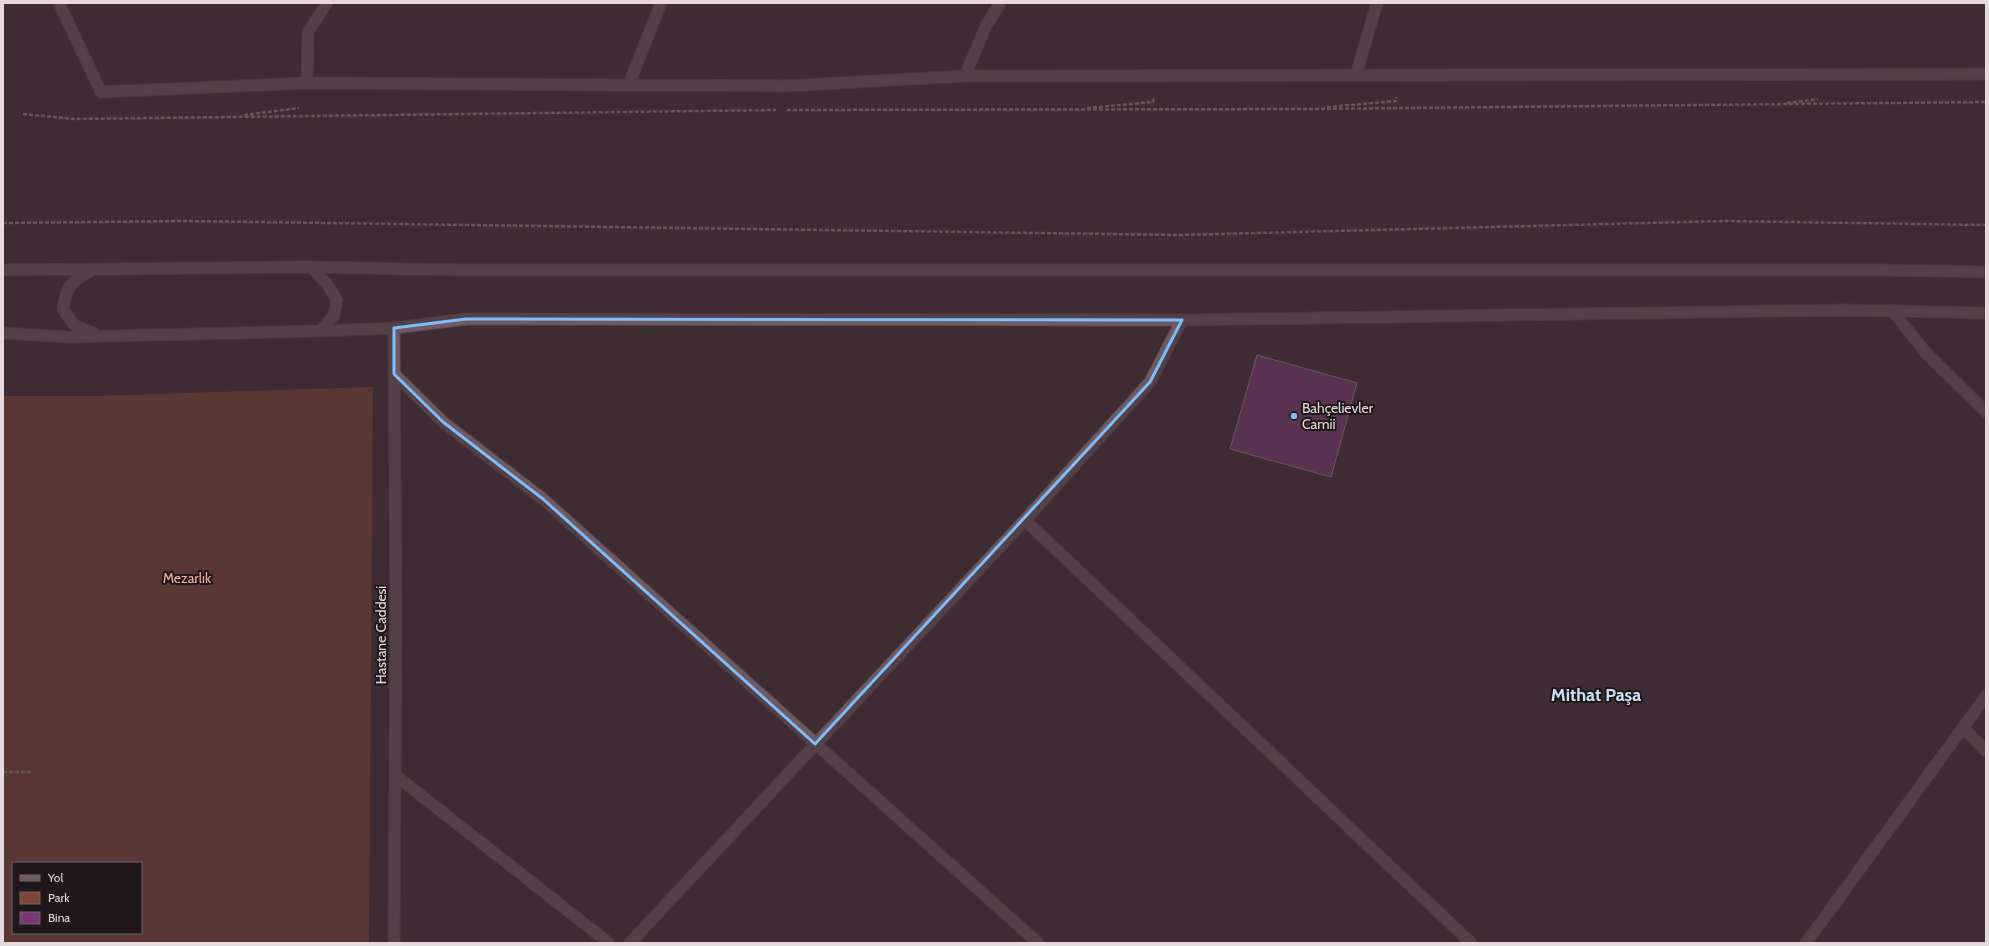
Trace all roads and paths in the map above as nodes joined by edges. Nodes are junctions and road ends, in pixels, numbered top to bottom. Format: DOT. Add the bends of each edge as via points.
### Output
graph roads {
  1 [pos="59,3"];
  2 [pos="327,3"];
  3 [pos="661,3"];
  4 [pos="1000,3"];
  5 [pos="1377,3"];
  6 [pos="1986,74"];
  7 [pos="1356,75"];
  8 [pos="1399,75"];
  9 [pos="965,76"];
  10 [pos="1155,76"];
  11 [pos="307,83"];
  12 [pos="629,84"];
  13 [pos="1986,102"];
  14 [pos="1309,109"];
  15 [pos="1068,110"];
  16 [pos="23,114"];
  17 [pos="3,223"];
  18 [pos="1986,225"];
  19 [pos="312,267"];
  20 [pos="96,268"];
  21 [pos="3,270"];
  22 [pos="1986,272"];
  23 [pos="1892,310"];
  24 [pos="1986,313"];
  25 [pos="1182,320"];
  26 [pos="394,328"];
  27 [pos="321,331"];
  28 [pos="3,333"];
  29 [pos="98,336"];
  30 [pos="394,374"];
  31 [pos="1986,412"];
  32 [pos="1025,520"];
  33 [pos="1986,696"];
  34 [pos="1963,728"];
  35 [pos="815,744"];
  36 [pos="1986,751"];
  37 [pos="3,772"];
  38 [pos="33,772"];
  39 [pos="395,775"];
  40 [pos="394,943"];
  41 [pos="609,943"];
  42 [pos="630,943"];
  43 [pos="1038,943"];
  44 [pos="1471,943"];
  45 [pos="1806,943"];
  1 -- 11 [label="street" via="101,92"];
  2 -- 11 [label="street" via="308,32"];
  3 -- 12 [label="street"];
  4 -- 9 [label="street" via="986,26"];
  5 -- 7 [label="street"];
  6 -- 8 [label="street"];
  7 -- 8 [label="street"];
  7 -- 10 [label="street"];
  8 -- 14 [label="path" via="1396,101"];
  9 -- 10 [label="street"];
  9 -- 12 [label="street" via="786,86"];
  10 -- 15 [label="path" via="1153,102"];
  11 -- 12 [label="street"];
  13 -- 14 [label="path"];
  14 -- 15 [label="path"];
  15 -- 16 [label="path" via="698,110 75,119"];
  17 -- 18 [label="path" via="186,222 1179,235 1724,221"];
  19 -- 20 [label="street"];
  19 -- 22 [label="street" via="459,270"];
  19 -- 27 [label="street" via="337,300 334,315"];
  20 -- 21 [label="street"];
  20 -- 29 [label="street" via="76,279 65,294 63,309 74,325"];
  23 -- 24 [label="street"];
  23 -- 25 [label="street"];
  23 -- 31 [label="street" via="1926,353"];
  25 -- 26 [label="street" via="466,319"];
  25 -- 32 [label="street" via="1150,382"];
  26 -- 27 [label="street"];
  26 -- 30 [label="street, Hastane Caddesi"];
  27 -- 29 [label="street"];
  28 -- 29 [label="street"];
  30 -- 35 [label="street" via="443,422 543,499"];
  30 -- 39 [label="street, Hastane Caddesi"];
  32 -- 35 [label="street"];
  32 -- 44 [label="street"];
  33 -- 34 [label="street"];
  34 -- 36 [label="street"];
  34 -- 45 [label="street"];
  35 -- 42 [label="street"];
  35 -- 43 [label="street"];
  37 -- 38 [label="path"];
  39 -- 40 [label="street, Hastane Caddesi"];
  39 -- 41 [label="street"];
}
